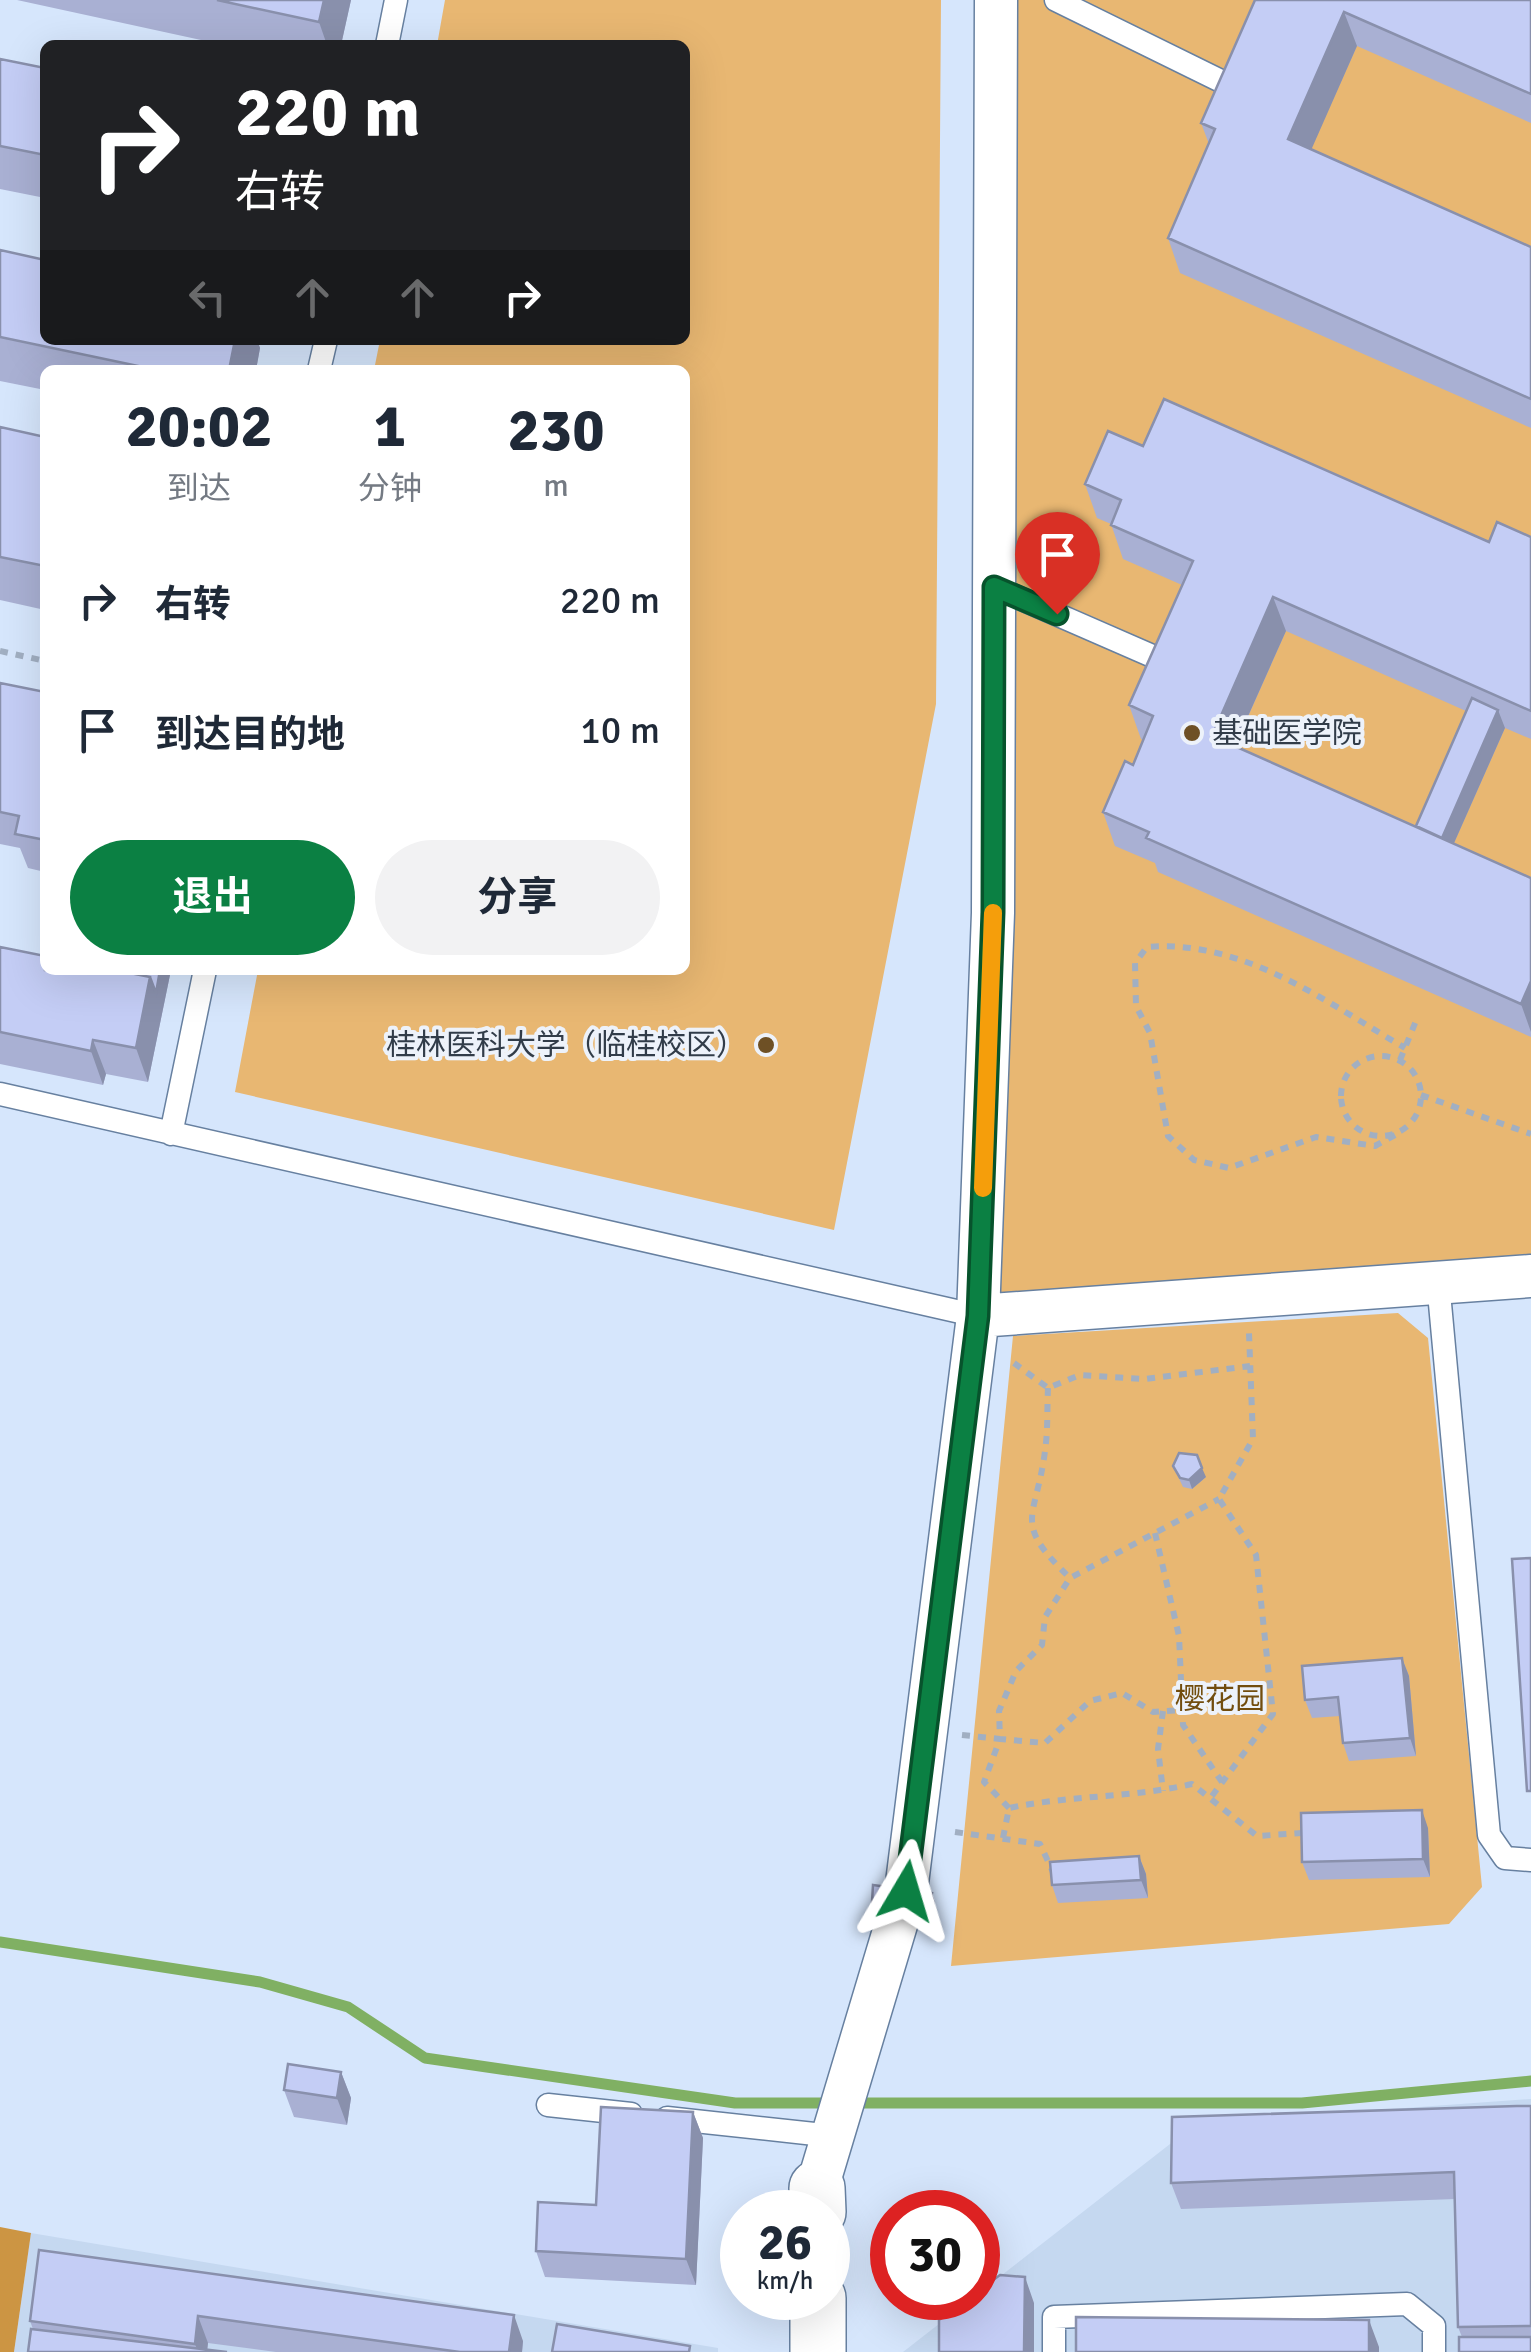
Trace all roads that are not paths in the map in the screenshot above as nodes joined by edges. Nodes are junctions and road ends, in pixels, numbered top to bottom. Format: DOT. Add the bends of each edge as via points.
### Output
graph roads {
  1 [pos="396,0"];
  2 [pos="996,0"];
  3 [pos="1056,0"];
  4 [pos="388,40"];
  5 [pos="1231,86"];
  6 [pos="994,587"];
  7 [pos="1150,655"];
  8 [pos="204,975"];
  9 [pos="0,1094"];
  10 [pos="172,1134"];
  11 [pos="1531,1276"];
  12 [pos="1438,1282"];
  13 [pos="978,1316"];
  14 [pos="1531,1860"];
  15 [pos="548,2105"];
  16 [pos="839,2114"];
  17 [pos="820,2190"];
  18 [pos="818,2320"];
  19 [pos="818,2352"];
  20 [pos="1054,2352"];
  21 [pos="1434,2352"];
  1 -- 4 [label="lane"];
  2 -- 6 [label="street"];
  3 -- 5 [label="lane"];
  6 -- 7 [label="lane"];
  6 -- 13 [label="street" via="993,912"];
  8 -- 10 [label="lane"];
  9 -- 10 [label="lane"];
  10 -- 13 [label="lane"];
  11 -- 12 [label="street"];
  12 -- 13 [label="street"];
  12 -- 14 [label="lane" via="1489,1835 1505,1858"];
  13 -- 16 [label="street" via="906,1891"];
  15 -- 16 [label="lane"];
  16 -- 17 [label="street"];
  18 -- 19 [label="street"];
  20 -- 21 [label="lane" via="1054,2317 1407,2304 1434,2326"];
}
